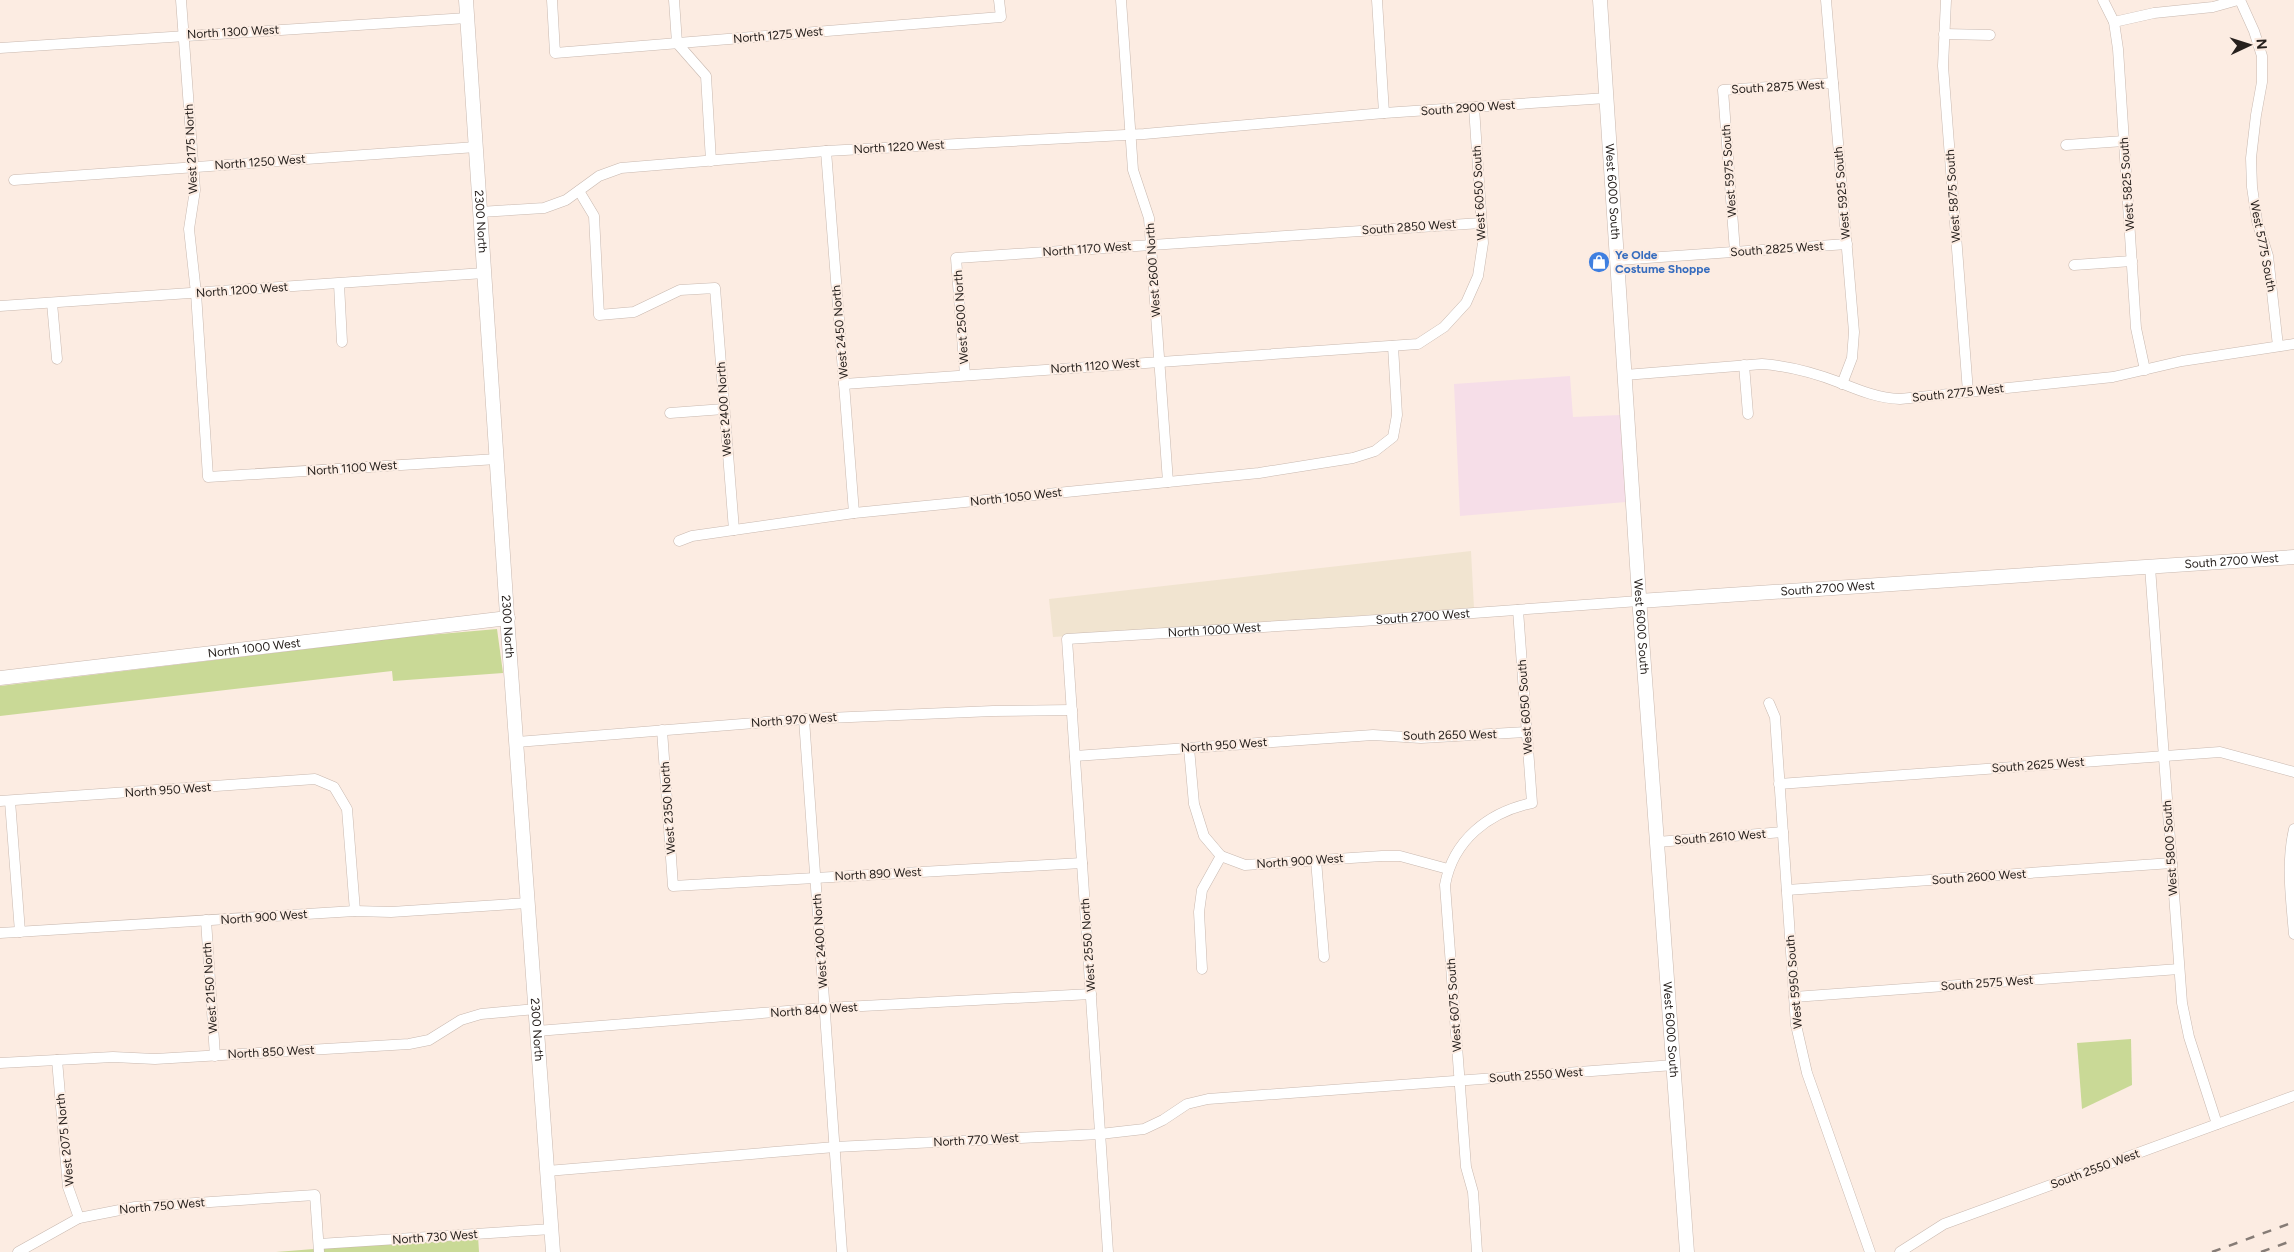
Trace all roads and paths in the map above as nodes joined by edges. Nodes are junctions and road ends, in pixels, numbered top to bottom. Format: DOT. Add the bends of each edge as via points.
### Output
graph roads {
  1 [pos="181,0"];
  2 [pos="466,0"];
  3 [pos="552,0"];
  4 [pos="674,0"];
  5 [pos="999,0"];
  6 [pos="1121,0"];
  7 [pos="1377,0"];
  8 [pos="1600,0"];
  9 [pos="1826,0"];
  10 [pos="1946,0"];
  11 [pos="2103,0"];
  12 [pos="2239,0"];
  13 [pos="467,18"];
  14 [pos="2114,22"];
  15 [pos="184,34"];
  16 [pos="1944,34"];
  17 [pos="1990,35"];
  18 [pos="677,43"];
  19 [pos="0,48"];
  20 [pos="1833,83"];
  21 [pos="1723,90"];
  22 [pos="1607,98"];
  23 [pos="1474,107"];
  24 [pos="1384,113"];
  25 [pos="1329,119"];
  26 [pos="1131,134"];
  27 [pos="2124,141"];
  28 [pos="2066,145"];
  29 [pos="476,147"];
  30 [pos="826,151"];
  31 [pos="711,161"];
  32 [pos="193,166"];
  33 [pos="14,180"];
  34 [pos="579,191"];
  35 [pos="480,212"];
  36 [pos="1481,222"];
  37 [pos="1337,232"];
  38 [pos="1847,244"];
  39 [pos="1151,245"];
  40 [pos="1735,252"];
  41 [pos="956,258"];
  42 [pos="1618,260"];
  43 [pos="2132,261"];
  44 [pos="2074,265"];
  45 [pos="484,274"];
  46 [pos="339,284"];
  47 [pos="196,292"];
  48 [pos="52,303"];
  49 [pos="0,306"];
  50 [pos="342,342"];
  51 [pos="1418,344"];
  52 [pos="2294,344"];
  53 [pos="1393,346"];
  54 [pos="2278,346"];
  55 [pos="57,359"];
  56 [pos="1160,362"];
  57 [pos="1744,365"];
  58 [pos="2146,370"];
  59 [pos="965,375"];
  60 [pos="1625,375"];
  61 [pos="844,384"];
  62 [pos="1842,384"];
  63 [pos="1968,392"];
  64 [pos="724,409"];
  65 [pos="670,414"];
  66 [pos="1748,414"];
  67 [pos="497,459"];
  68 [pos="208,477"];
  69 [pos="1168,482"];
  70 [pos="854,513"];
  71 [pos="734,530"];
  72 [pos="679,541"];
  73 [pos="2294,557"];
  74 [pos="2150,567"];
  75 [pos="1639,601"];
  76 [pos="1518,610"];
  77 [pos="508,618"];
  78 [pos="1362,621"];
  79 [pos="1067,639"];
  80 [pos="0,678"];
  81 [pos="1768,703"];
  82 [pos="1072,710"];
  83 [pos="804,719"];
  84 [pos="662,730"];
  85 [pos="1527,732"];
  86 [pos="1373,734"];
  87 [pos="516,742"];
  88 [pos="1189,748"];
  89 [pos="1075,756"];
  90 [pos="2164,756"];
  91 [pos="2294,772"];
  92 [pos="1779,784"];
  93 [pos="5,801"];
  94 [pos="1532,803"];
  95 [pos="2294,829"];
  96 [pos="1783,832"];
  97 [pos="1657,842"];
  98 [pos="1220,856"];
  99 [pos="1316,860"];
  100 [pos="1082,863"];
  101 [pos="2172,863"];
  102 [pos="1448,869"];
  103 [pos="816,878"];
  104 [pos="673,886"];
  105 [pos="1787,890"];
  106 [pos="528,904"];
  107 [pos="355,911"];
  108 [pos="206,920"];
  109 [pos="20,932"];
  110 [pos="0,933"];
  111 [pos="2294,934"];
  112 [pos="1324,957"];
  113 [pos="1202,969"];
  114 [pos="2179,969"];
  115 [pos="1091,994"];
  116 [pos="1794,997"];
  117 [pos="825,1008"];
  118 [pos="536,1009"];
  119 [pos="537,1031"];
  120 [pos="215,1056"];
  121 [pos="57,1060"];
  122 [pos="0,1063"];
  123 [pos="1674,1065"];
  124 [pos="1459,1080"];
  125 [pos="1398,1085"];
  126 [pos="2294,1096"];
  127 [pos="2217,1124"];
  128 [pos="1100,1134"];
  129 [pos="835,1147"];
  130 [pos="547,1170"];
  131 [pos="79,1218"];
  132 [pos="552,1229"];
  133 [pos="319,1248"];
  134 [pos="18,1252"];
  135 [pos="553,1252"];
  136 [pos="842,1252"];
  137 [pos="1108,1252"];
  138 [pos="1477,1252"];
  139 [pos="1688,1252"];
  140 [pos="1870,1252"];
  141 [pos="1900,1252"];
  1 -- 15 [label="street, West 2175 North"];
  2 -- 13 [label="street, 2300 North"];
  3 -- 18 [label="street, North 1275 West" via="556,53"];
  4 -- 18 [label="street"];
  5 -- 18 [label="street, North 1275 West" via="1001,17"];
  6 -- 26 [label="street, West 2600 North"];
  7 -- 24 [label="street"];
  8 -- 22 [label="street, West 6000 South"];
  9 -- 20 [label="street, West 5925 South"];
  10 -- 16 [label="street, West 5875 South"];
  11 -- 14 [label="street, West 5825 South"];
  12 -- 14 [label="street"];
  12 -- 54 [label="street, West 5775 South" via="2262,56 2252,187 2256,221 2268,256"];
  13 -- 15 [label="street, North 1300 West"];
  13 -- 29 [label="street, 2300 North"];
  14 -- 27 [label="street, West 5825 South"];
  15 -- 19 [label="street, North 1300 West"];
  15 -- 32 [label="street, West 2175 North"];
  16 -- 17 [label="street"];
  16 -- 63 [label="street, West 5875 South" via="1943,66"];
  18 -- 31 [label="street" via="706,76"];
  20 -- 21 [label="street, South 2875 West"];
  20 -- 38 [label="street, West 5925 South"];
  21 -- 40 [label="street, West 5975 South"];
  22 -- 23 [label="street, South 2900 West"];
  22 -- 42 [label="street, West 6000 South"];
  23 -- 24 [label="street, South 2900 West"];
  23 -- 36 [label="street, West 6050 South"];
  24 -- 25 [label="street, South 2900 West"];
  25 -- 26 [label="street, North 1220 West"];
  26 -- 30 [label="street, North 1220 West"];
  26 -- 39 [label="street, West 2600 North" via="1133,170 1149,218"];
  27 -- 28 [label="street"];
  27 -- 43 [label="street, West 5825 South"];
  29 -- 32 [label="street, North 1250 West"];
  29 -- 35 [label="street, 2300 North"];
  30 -- 31 [label="street, North 1220 West"];
  30 -- 61 [label="street, West 2450 North"];
  31 -- 34 [label="street, North 1220 West" via="621,168 599,176"];
  32 -- 33 [label="street, North 1250 West"];
  32 -- 47 [label="street, West 2175 North" via="195,190 189,230"];
  34 -- 35 [label="street, North 1220 West" via="544,208"];
  34 -- 64 [label="street, West 2400 North" via="594,216 599,315 634,312 680,290 715,288"];
  35 -- 45 [label="street, 2300 North"];
  36 -- 37 [label="street, South 2850 West"];
  36 -- 51 [label="street, West 6050 South" via="1483,244 1478,276 1466,303 1444,327"];
  37 -- 39 [label="street, North 1170 West"];
  38 -- 40 [label="street, South 2825 West"];
  38 -- 62 [label="street, West 5925 South" via="1854,332 1852,358"];
  39 -- 41 [label="street, North 1170 West"];
  39 -- 56 [label="street, West 2600 North"];
  40 -- 42 [label="street, South 2825 West"];
  41 -- 59 [label="street, West 2500 North"];
  42 -- 60 [label="street, West 6000 South"];
  43 -- 44 [label="street"];
  43 -- 58 [label="street, West 5825 South" via="2136,328"];
  45 -- 46 [label="street, North 1200 West"];
  45 -- 67 [label="street, 2300 North"];
  46 -- 47 [label="street, North 1200 West"];
  46 -- 50 [label="street"];
  47 -- 48 [label="street, North 1200 West"];
  47 -- 68 [label="street, West 2175 North"];
  48 -- 49 [label="street, North 1200 West"];
  48 -- 55 [label="street"];
  51 -- 53 [label="street, North 1120 West"];
  52 -- 54 [label="street, South 2775 West"];
  53 -- 56 [label="street, North 1120 West"];
  53 -- 69 [label="street, North 1050 West" via="1397,415 1393,436 1375,451 1353,458 1259,473"];
  54 -- 58 [label="street, South 2775 West"];
  56 -- 59 [label="street, North 1120 West"];
  56 -- 69 [label="street, West 2600 North"];
  57 -- 60 [label="street, South 2775 West"];
  57 -- 62 [label="street, South 2775 West" via="1784,365"];
  57 -- 66 [label="street"];
  58 -- 63 [label="street, South 2775 West" via="2113,377"];
  59 -- 61 [label="street, North 1120 West"];
  60 -- 75 [label="street, West 6000 South"];
  61 -- 70 [label="street, West 2450 North"];
  62 -- 63 [label="street, South 2775 West" via="1885,398"];
  64 -- 65 [label="street"];
  64 -- 71 [label="street, West 2400 North"];
  67 -- 68 [label="street, North 1100 West"];
  67 -- 77 [label="street, 2300 North"];
  69 -- 70 [label="street, North 1050 West"];
  70 -- 71 [label="street, North 1050 West"];
  71 -- 72 [label="street, North 1050 West"];
  73 -- 74 [label="street, South 2700 West"];
  74 -- 75 [label="street, South 2700 West"];
  74 -- 90 [label="street, West 5800 South"];
  75 -- 76 [label="street, South 2700 West"];
  75 -- 97 [label="street, West 6000 South"];
  76 -- 78 [label="street, South 2700 West"];
  76 -- 85 [label="street, West 6050 South"];
  77 -- 80 [label="street, North 1000 West"];
  77 -- 87 [label="street, 2300 North"];
  78 -- 79 [label="street, North 1000 West"];
  79 -- 82 [label="street, West 2550 North"];
  81 -- 92 [label="street, West 5950 South" via="1775,717"];
  82 -- 83 [label="street, North 970 West"];
  82 -- 89 [label="street, West 2550 North"];
  83 -- 84 [label="street, North 970 West"];
  83 -- 103 [label="street, West 2400 North"];
  84 -- 87 [label="street, North 970 West"];
  84 -- 104 [label="street, West 2350 North"];
  85 -- 86 [label="street, South 2650 West" via="1421,738"];
  85 -- 94 [label="street, West 6050 South"];
  86 -- 88 [label="street, North 950 West"];
  87 -- 106 [label="street, 2300 North"];
  88 -- 89 [label="street, North 950 West"];
  88 -- 98 [label="street" via="1194,804 1204,836"];
  89 -- 100 [label="street, West 2550 North"];
  90 -- 91 [label="street, South 2625 West" via="2220,752"];
  90 -- 92 [label="street, South 2625 West"];
  90 -- 101 [label="street, West 5800 South"];
  92 -- 96 [label="street, West 5950 South"];
  93 -- 107 [label="street, North 950 West" via="315,779 334,787 346,809"];
  93 -- 109 [label="street"];
  94 -- 102 [label="street, West 6075 South" via="1513,807 1487,820 1468,835"];
  95 -- 111 [label="street" via="2289,850 2289,879"];
  96 -- 97 [label="street, South 2610 West"];
  96 -- 105 [label="street, West 5950 South"];
  97 -- 123 [label="street, West 6000 South"];
  98 -- 99 [label="street, North 900 West" via="1245,865"];
  98 -- 113 [label="street" via="1202,890 1199,912"];
  99 -- 102 [label="street, North 900 West" via="1400,856"];
  99 -- 112 [label="street"];
  100 -- 103 [label="street, North 890 West"];
  100 -- 115 [label="street, West 2550 North"];
  101 -- 105 [label="street, South 2600 West"];
  101 -- 114 [label="street, West 5800 South"];
  102 -- 124 [label="street, West 6075 South" via="1445,885"];
  103 -- 104 [label="street, North 890 West"];
  103 -- 117 [label="street, West 2400 North"];
  105 -- 116 [label="street, West 5950 South"];
  106 -- 107 [label="street, North 900 West"];
  106 -- 118 [label="street, 2300 North"];
  107 -- 108 [label="street, North 900 West"];
  108 -- 109 [label="street, North 900 West"];
  108 -- 120 [label="street, West 2150 North"];
  109 -- 110 [label="street, North 900 West"];
  114 -- 116 [label="street, South 2575 West"];
  114 -- 127 [label="street, West 5800 South" via="2189,1037"];
  115 -- 117 [label="street, North 840 West"];
  115 -- 128 [label="street, West 2550 North"];
  116 -- 140 [label="street, West 5950 South" via="1796,1025 1807,1074"];
  117 -- 119 [label="street, North 840 West"];
  117 -- 129 [label="street, West 2400 North"];
  118 -- 119 [label="street, 2300 North"];
  118 -- 120 [label="street, North 850 West" via="481,1014 462,1020 429,1040 409,1044"];
  119 -- 130 [label="street, 2300 North"];
  120 -- 121 [label="street, North 850 West" via="155,1059 113,1056"];
  121 -- 122 [label="street, North 850 West"];
  121 -- 131 [label="street, West 2075 North" via="68,1186"];
  123 -- 124 [label="street, South 2550 West"];
  123 -- 139 [label="street, West 6000 South"];
  124 -- 125 [label="street, South 2550 West"];
  124 -- 138 [label="street, West 6075 South"];
  125 -- 128 [label="street, North 770 West" via="1208,1099 1187,1104 1144,1128"];
  126 -- 127 [label="street, South 2550 West"];
  127 -- 141 [label="street, South 2550 West" via="1944,1224"];
  128 -- 129 [label="street, North 770 West"];
  128 -- 137 [label="street, West 2550 North"];
  129 -- 130 [label="street, North 770 West"];
  129 -- 136 [label="street, West 2400 North"];
  130 -- 132 [label="street, 2300 North"];
  131 -- 133 [label="street, North 750 West" via="135,1207 315,1195"];
  131 -- 134 [label="street, North 750 West"];
  132 -- 133 [label="street, North 730 West"];
  132 -- 135 [label="street, 2300 North"];
}
